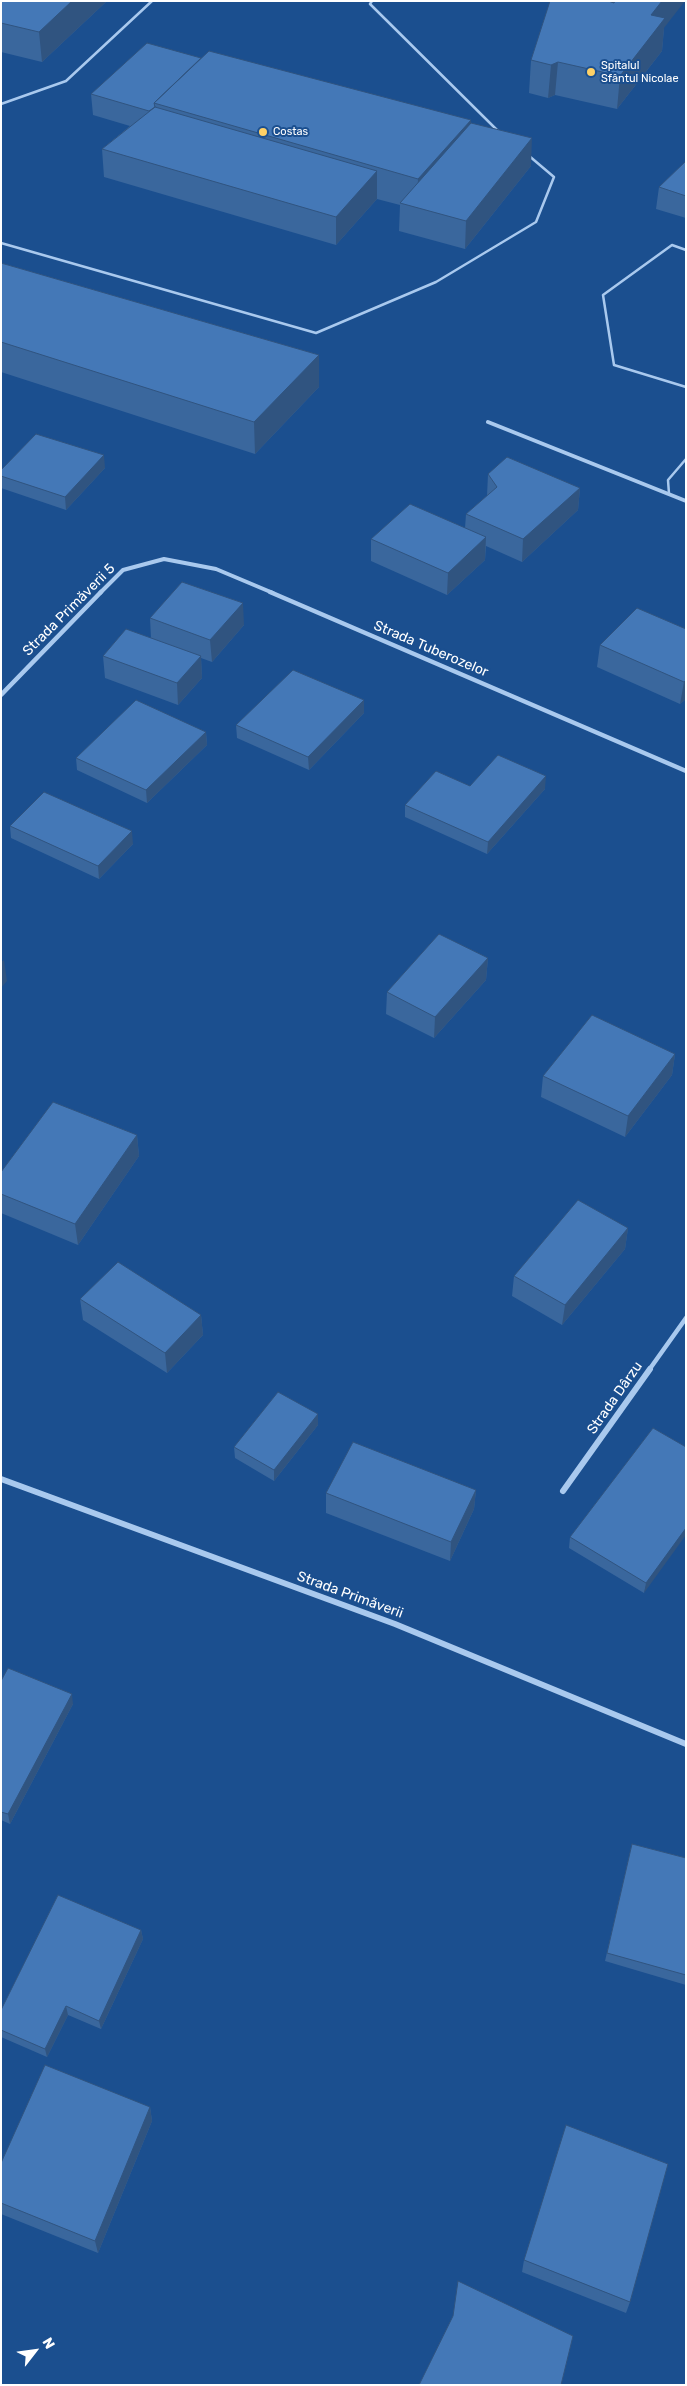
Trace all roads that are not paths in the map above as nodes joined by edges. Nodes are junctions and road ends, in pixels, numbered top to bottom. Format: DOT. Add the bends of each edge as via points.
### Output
graph roads {
  1 [pos="152,1"];
  2 [pos="372,1"];
  3 [pos="1,104"];
  4 [pos="506,137"];
  5 [pos="526,154"];
  6 [pos="1,243"];
  7 [pos="686,250"];
  8 [pos="686,387"];
  9 [pos="488,422"];
  10 [pos="686,459"];
  11 [pos="668,494"];
  12 [pos="686,501"];
  13 [pos="164,559"];
  14 [pos="1,694"];
  15 [pos="686,771"];
  16 [pos="686,1318"];
  17 [pos="1,1480"];
  18 [pos="563,1491"];
  19 [pos="686,1744"];
  1 -- 3 [label="lane" via="66,81"];
  2 -- 4 [label="lane" via="370,4"];
  5 -- 6 [label="lane" via="554,177 536,222 436,282 316,333"];
  7 -- 8 [label="lane" via="672,245 603,295 614,365"];
  9 -- 11 [label="street"];
  10 -- 11 [label="lane" via="668,480"];
  11 -- 12 [label="street"];
  13 -- 14 [label="street, Strada Primăverii 5" via="122,570"];
  13 -- 15 [label="street, Strada Tuberozelor" via="216,569"];
  16 -- 18 [label="street, Strada Dârzu"];
  17 -- 19 [label="street, Strada Primăverii" via="394,1624"];
}
